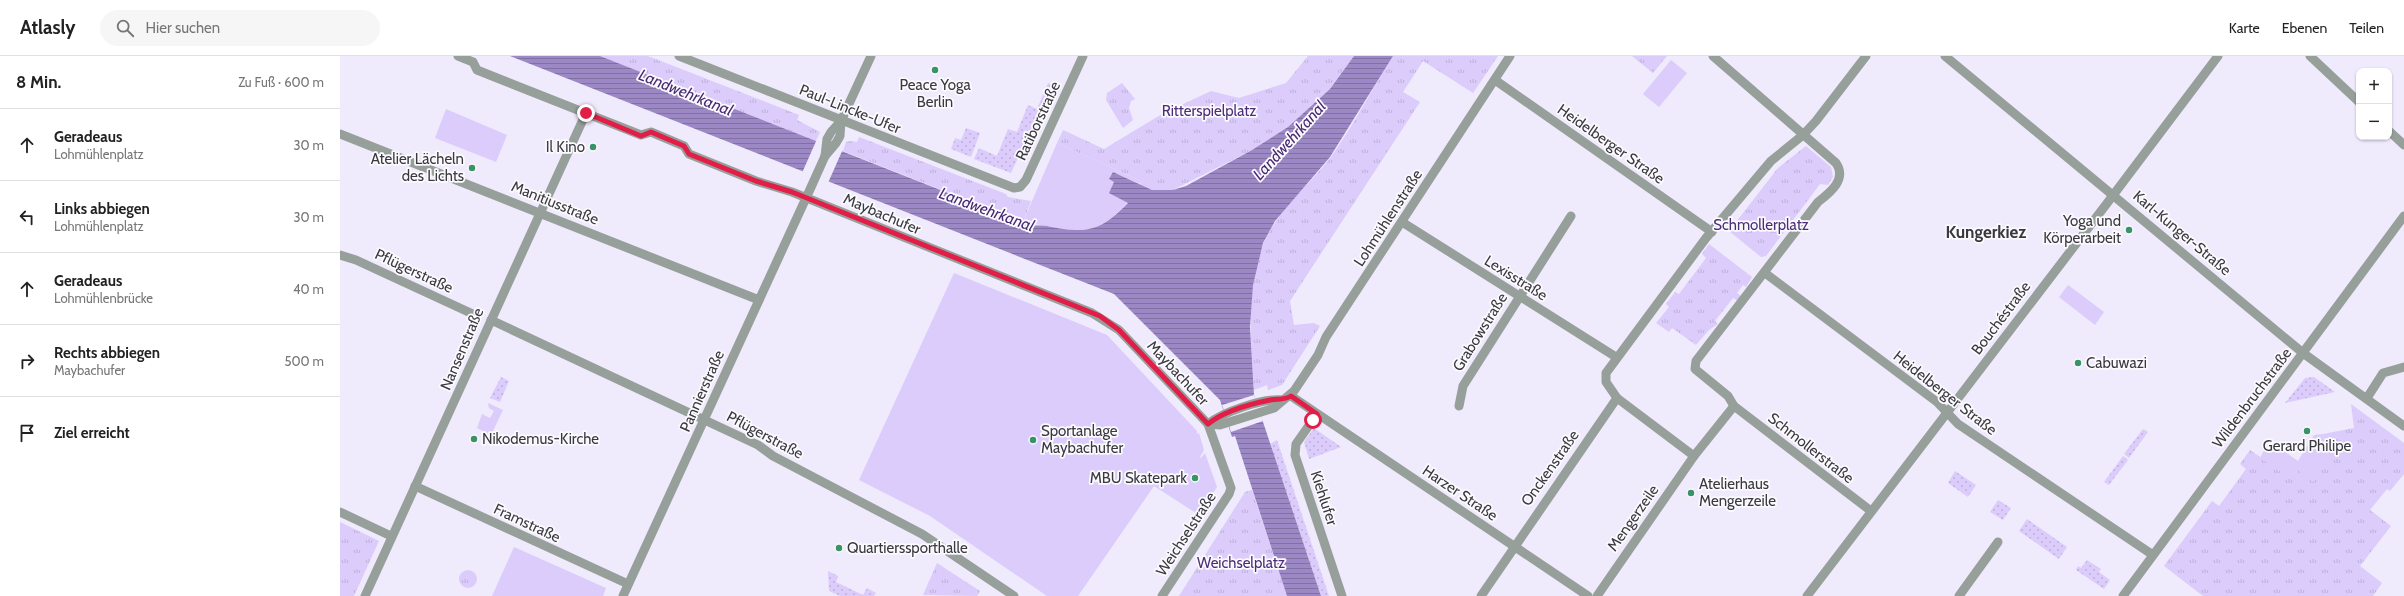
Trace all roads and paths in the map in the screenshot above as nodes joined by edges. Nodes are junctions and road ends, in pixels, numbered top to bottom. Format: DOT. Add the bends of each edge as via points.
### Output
graph roads {
  1 [pos="458,56"];
  2 [pos="679,56"];
  3 [pos="871,56"];
  4 [pos="1083,56"];
  5 [pos="1510,56"];
  6 [pos="1712,56"];
  7 [pos="1866,56"];
  8 [pos="1945,56"];
  9 [pos="2218,56"];
  10 [pos="2310,56"];
  11 [pos="1495,80"];
  12 [pos="2356,99"];
  13 [pos="586,113"];
  14 [pos="841,121"];
  15 [pos="340,134"];
  16 [pos="1803,134"];
  17 [pos="2392,134"];
  18 [pos="2404,145"];
  19 [pos="1009,187"];
  20 [pos="2113,194"];
  21 [pos="806,197"];
  22 [pos="539,212"];
  23 [pos="1571,216"];
  24 [pos="2404,216"];
  25 [pos="1402,222"];
  26 [pos="1712,232"];
  27 [pos="340,255"];
  28 [pos="1765,273"];
  29 [pos="1519,297"];
  30 [pos="759,300"];
  31 [pos="475,315"];
  32 [pos="491,320"];
  33 [pos="2303,352"];
  34 [pos="1616,358"];
  35 [pos="2404,367"];
  36 [pos="1291,396"];
  37 [pos="1617,398"];
  38 [pos="2367,398"];
  39 [pos="1459,406"];
  40 [pos="1734,406"];
  41 [pos="1947,413"];
  42 [pos="1317,414"];
  43 [pos="704,419"];
  44 [pos="1208,424"];
  45 [pos="2404,426"];
  46 [pos="1694,456"];
  47 [pos="415,486"];
  48 [pos="1230,486"];
  49 [pos="1871,511"];
  50 [pos="340,512"];
  51 [pos="392,536"];
  52 [pos="1998,542"];
  53 [pos="1513,546"];
  54 [pos="2153,555"];
  55 [pos="628,584"];
  56 [pos="365,596"];
  57 [pos="623,596"];
  58 [pos="1014,596"];
  59 [pos="1162,596"];
  60 [pos="1342,596"];
  61 [pos="1481,596"];
  62 [pos="1588,596"];
  63 [pos="1596,596"];
  64 [pos="1806,596"];
  65 [pos="1959,596"];
  66 [pos="2123,596"];
  1 -- 13 [label="street, Maybachufer" via="473,62 477,70"];
  2 -- 14 [label="street, Paul-Lincke-Ufer"];
  3 -- 14 [label="street"];
  4 -- 19 [label="street, Ratiborstraße" via="1026,180 1020,187"];
  5 -- 11 [label="street, Lohmühlenstraße"];
  6 -- 16 [label="street"];
  7 -- 16 [label="street"];
  8 -- 20 [label="street, Karl-Kunger-Straße"];
  9 -- 20 [label="street, Bouchéstraße"];
  10 -- 12 [label="street"];
  11 -- 25 [label="street, Lohmühlenstraße"];
  11 -- 26 [label="street, Heidelberger Straße"];
  13 -- 21 [label="street, Maybachufer" via="641,136 651,132 684,146 689,154 756,181"];
  13 -- 22 [label="street, Nansenstraße"];
  14 -- 19 [label="street, Paul-Lincke-Ufer"];
  14 -- 21 [label="street, Pannierstraße" via="831,132 830,144"];
  15 -- 22 [label="street, Manitiusstraße"];
  16 -- 26 [label="street" via="1771,161"];
  16 -- 28 [label="street" via="1836,162 1842,170 1841,175"];
  17 -- 18 [label="street"];
  20 -- 33 [label="street, Karl-Kunger-Straße"];
  20 -- 41 [label="street, Bouchéstraße"];
  21 -- 30 [label="street, Pannierstraße"];
  21 -- 44 [label="street, Maybachufer" via="1100,316 1119,330"];
  22 -- 30 [label="street, Manitiusstraße"];
  22 -- 32 [label="street, Nansenstraße"];
  23 -- 29 [label="street, Grabowstraße"];
  24 -- 33 [label="street, Wildenbruchstraße"];
  25 -- 29 [label="street, Lexisstraße"];
  25 -- 36 [label="street, Lohmühlenstraße"];
  26 -- 34 [label="street"];
  27 -- 31 [label="street, Pflügerstraße"];
  28 -- 40 [label="street" via="1694,365 1699,373 1728,396"];
  28 -- 41 [label="street, Heidelberger Straße" via="1937,402"];
  29 -- 34 [label="street, Lexisstraße"];
  29 -- 39 [label="street, Grabowstraße" via="1463,386"];
  30 -- 43 [label="street, Pannierstraße"];
  32 -- 43 [label="street, Pflügerstraße"];
  32 -- 47 [label="street, Nansenstraße"];
  33 -- 38 [label="street, Karl-Kunger-Straße"];
  33 -- 54 [label="street, Wildenbruchstraße"];
  34 -- 37 [label="street" via="1605,377"];
  35 -- 38 [label="street" via="2383,373"];
  36 -- 42 [label="street, Harzer Straße"];
  36 -- 44 [label="street" via="1274,408 1259,409 1227,418 1220,425"];
  37 -- 46 [label="street"];
  37 -- 53 [label="street, Onckenstraße"];
  38 -- 45 [label="street, Karl-Kunger-Straße"];
  40 -- 46 [label="street" via="1728,410"];
  40 -- 49 [label="street, Schmollerstraße"];
  41 -- 49 [label="street, Bouchéstraße"];
  41 -- 54 [label="street, Heidelberger Straße" via="1958,424"];
  42 -- 53 [label="street, Harzer Straße"];
  42 -- 60 [label="street, Kiehlufer" via="1296,444 1295,455"];
  43 -- 55 [label="street, Pannierstraße"];
  43 -- 58 [label="street, Pflügerstraße" via="922,534"];
  44 -- 48 [label="street, Maybachufer"];
  46 -- 63 [label="street, Mengerzeile"];
  47 -- 51 [label="street, Nansenstraße"];
  47 -- 55 [label="street, Framstraße"];
  48 -- 59 [label="street, Weichselstraße" via="1229,494"];
  49 -- 64 [label="street, Bouchéstraße"];
  50 -- 51 [label="street"];
  51 -- 56 [label="street, Nansenstraße"];
  52 -- 65 [label="street"];
  53 -- 61 [label="street, Onckenstraße"];
  53 -- 62 [label="street, Harzer Straße"];
  54 -- 66 [label="street, Wildenbruchstraße"];
  55 -- 57 [label="street, Pannierstraße"];
}
